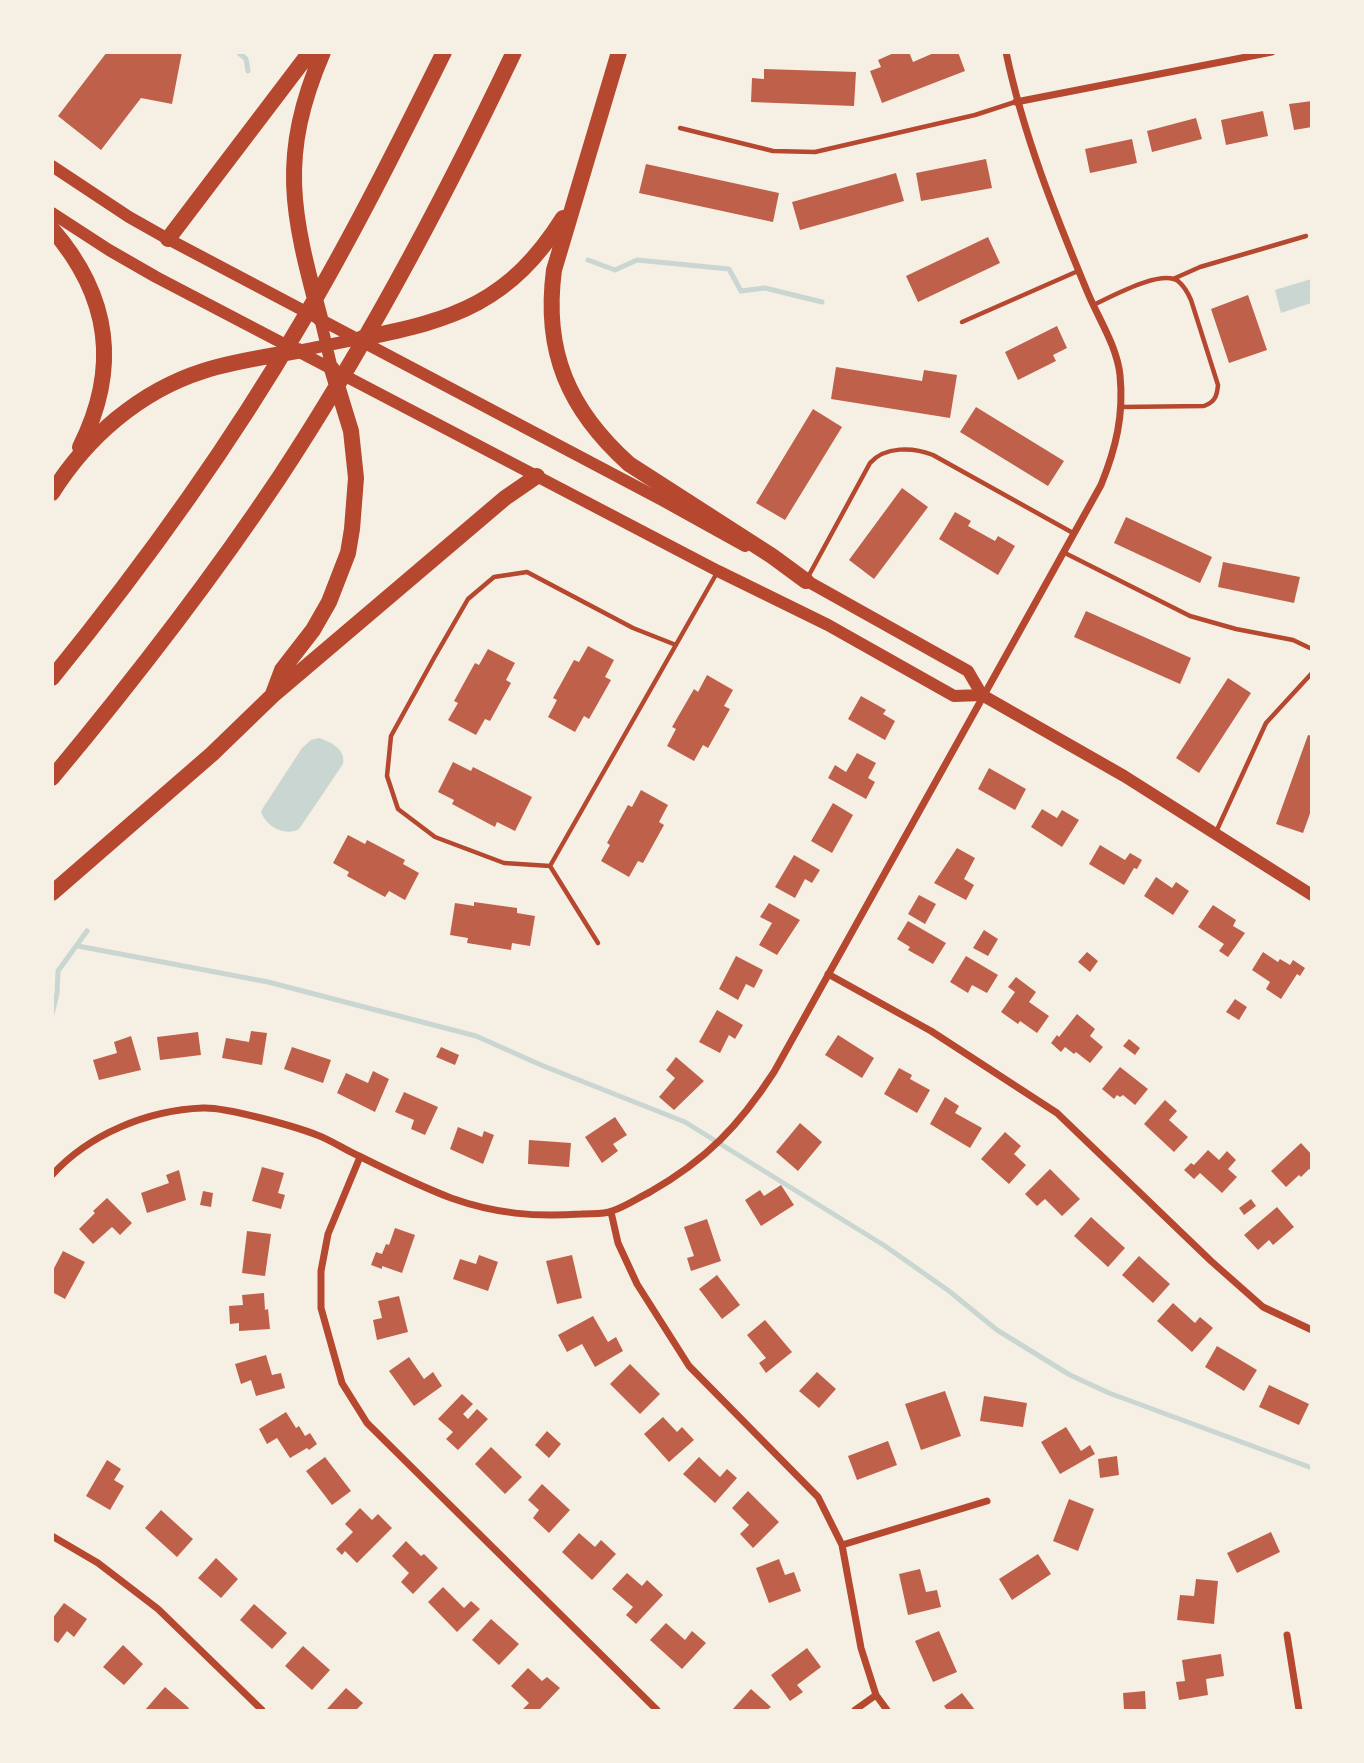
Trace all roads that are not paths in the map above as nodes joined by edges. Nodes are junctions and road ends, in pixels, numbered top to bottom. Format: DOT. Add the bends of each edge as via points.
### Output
graph roads {
  1 [pos="310,52"];
  2 [pos="323,52"];
  3 [pos="444,52"];
  4 [pos="514,52"];
  5 [pos="619,52"];
  6 [pos="1006,52"];
  7 [pos="1272,52"];
  8 [pos="1016,102"];
  9 [pos="680,128"];
  10 [pos="52,166"];
  11 [pos="574,198"];
  12 [pos="52,213"];
  13 [pos="52,229"];
  14 [pos="1306,236"];
  15 [pos="168,239"];
  16 [pos="1079,270"];
  17 [pos="1173,279"];
  18 [pos="1093,304"];
  19 [pos="320,318"];
  20 [pos="962,321"];
  21 [pos="358,339"];
  22 [pos="326,345"];
  23 [pos="298,351"];
  24 [pos="332,369"];
  25 [pos="1122,407"];
  26 [pos="69,469"];
  27 [pos="537,476"];
  28 [pos="52,493"];
  29 [pos="1073,533"];
  30 [pos="1063,552"];
  31 [pos="718,571"];
  32 [pos="806,580"];
  33 [pos="676,645"];
  34 [pos="1311,649"];
  35 [pos="1311,673"];
  36 [pos="52,678"];
  37 [pos="982,695"];
  38 [pos="272,696"];
  39 [pos="52,778"];
  40 [pos="1216,833"];
  41 [pos="550,866"];
  42 [pos="52,893"];
  43 [pos="1311,895"];
  44 [pos="598,943"];
  45 [pos="828,974"];
  46 [pos="360,1157"];
  47 [pos="52,1175"];
  48 [pos="611,1212"];
  49 [pos="1311,1319"];
  50 [pos="1309,1329"];
  51 [pos="987,1502"];
  52 [pos="52,1536"];
  53 [pos="842,1545"];
  54 [pos="1287,1635"];
  55 [pos="876,1695"];
  56 [pos="262,1710"];
  57 [pos="657,1710"];
  58 [pos="855,1710"];
  59 [pos="887,1710"];
  60 [pos="1299,1710"];
  1 -- 15 [label="highway"];
  2 -- 19 [label="highway" via="303,105 293,163 296,223"];
  3 -- 36 [label="highway" via="381,180 256,397 175,518"];
  4 -- 39 [label="highway" via="437,209 309,430 187,608"];
  5 -- 11 [label="highway"];
  6 -- 8 [label="street"];
  7 -- 8 [label="street"];
  8 -- 9 [label="lane" via="815,152 773,151"];
  8 -- 16 [label="street"];
  10 -- 15 [label="main road"];
  11 -- 21 [label="highway" via="540,251 494,293 432,323"];
  11 -- 32 [label="highway" via="554,270 551,303 562,370 586,420 629,464"];
  12 -- 23 [label="main road" via="144,270"];
  13 -- 26 [label="highway" via="87,278 100,314 105,353 96,412"];
  14 -- 17 [label="lane"];
  15 -- 19 [label="main road"];
  16 -- 18 [label="street"];
  16 -- 20 [label="lane"];
  17 -- 18 [label="lane" via="1151,280"];
  17 -- 25 [label="lane" via="1191,300 1218,385 1217,397 1197,406"];
  18 -- 25 [label="street" via="1117,355"];
  19 -- 21 [label="main road"];
  19 -- 22 [label="main road"];
  21 -- 22 [label="main road"];
  21 -- 32 [label="main road"];
  22 -- 23 [label="main road"];
  22 -- 24 [label="main road"];
  23 -- 24 [label="main road"];
  23 -- 26 [label="highway" via="202,371 160,390 118,417"];
  24 -- 27 [label="main road"];
  24 -- 38 [label="highway" via="351,431 356,478 348,554 329,602 282,670"];
  25 -- 29 [label="street" via="1113,455"];
  26 -- 28 [label="highway"];
  27 -- 31 [label="main road"];
  27 -- 38 [label="highway" via="505,498"];
  29 -- 30 [label="street"];
  29 -- 32 [label="lane" via="933,455 909,449 887,452 870,463"];
  30 -- 34 [label="lane" via="1190,616 1293,640"];
  30 -- 37 [label="street"];
  31 -- 33 [label="lane"];
  31 -- 37 [label="main road" via="828,625 954,696"];
  32 -- 37 [label="main road" via="968,671"];
  33 -- 41 [label="lane"];
  33 -- 41 [label="lane" via="633,628 527,572 494,577 461,611 391,736 387,776 398,810 435,837 504,863"];
  35 -- 40 [label="lane" via="1266,723"];
  37 -- 40 [label="main road"];
  37 -- 45 [label="street"];
  38 -- 42 [label="highway"];
  40 -- 43 [label="main road"];
  41 -- 44 [label="lane"];
  45 -- 48 [label="street" via="774,1072 734,1126 683,1173"];
  45 -- 50 [label="street" via="932,1031 1056,1113 1263,1307"];
  46 -- 47 [label="street" via="317,1135 205,1108 164,1113 119,1126 68,1158"];
  46 -- 48 [label="street" via="481,1208 539,1216"];
  46 -- 57 [label="street" via="328,1234 321,1271 321,1308 342,1383 367,1423"];
  48 -- 53 [label="street" via="618,1242 637,1284 689,1366 818,1497"];
  49 -- 50 [label="street"];
  51 -- 53 [label="street"];
  52 -- 56 [label="street" via="98,1563 158,1609"];
  53 -- 55 [label="street" via="861,1648"];
  54 -- 60 [label="street"];
  55 -- 58 [label="street"];
  55 -- 59 [label="street"];
}
